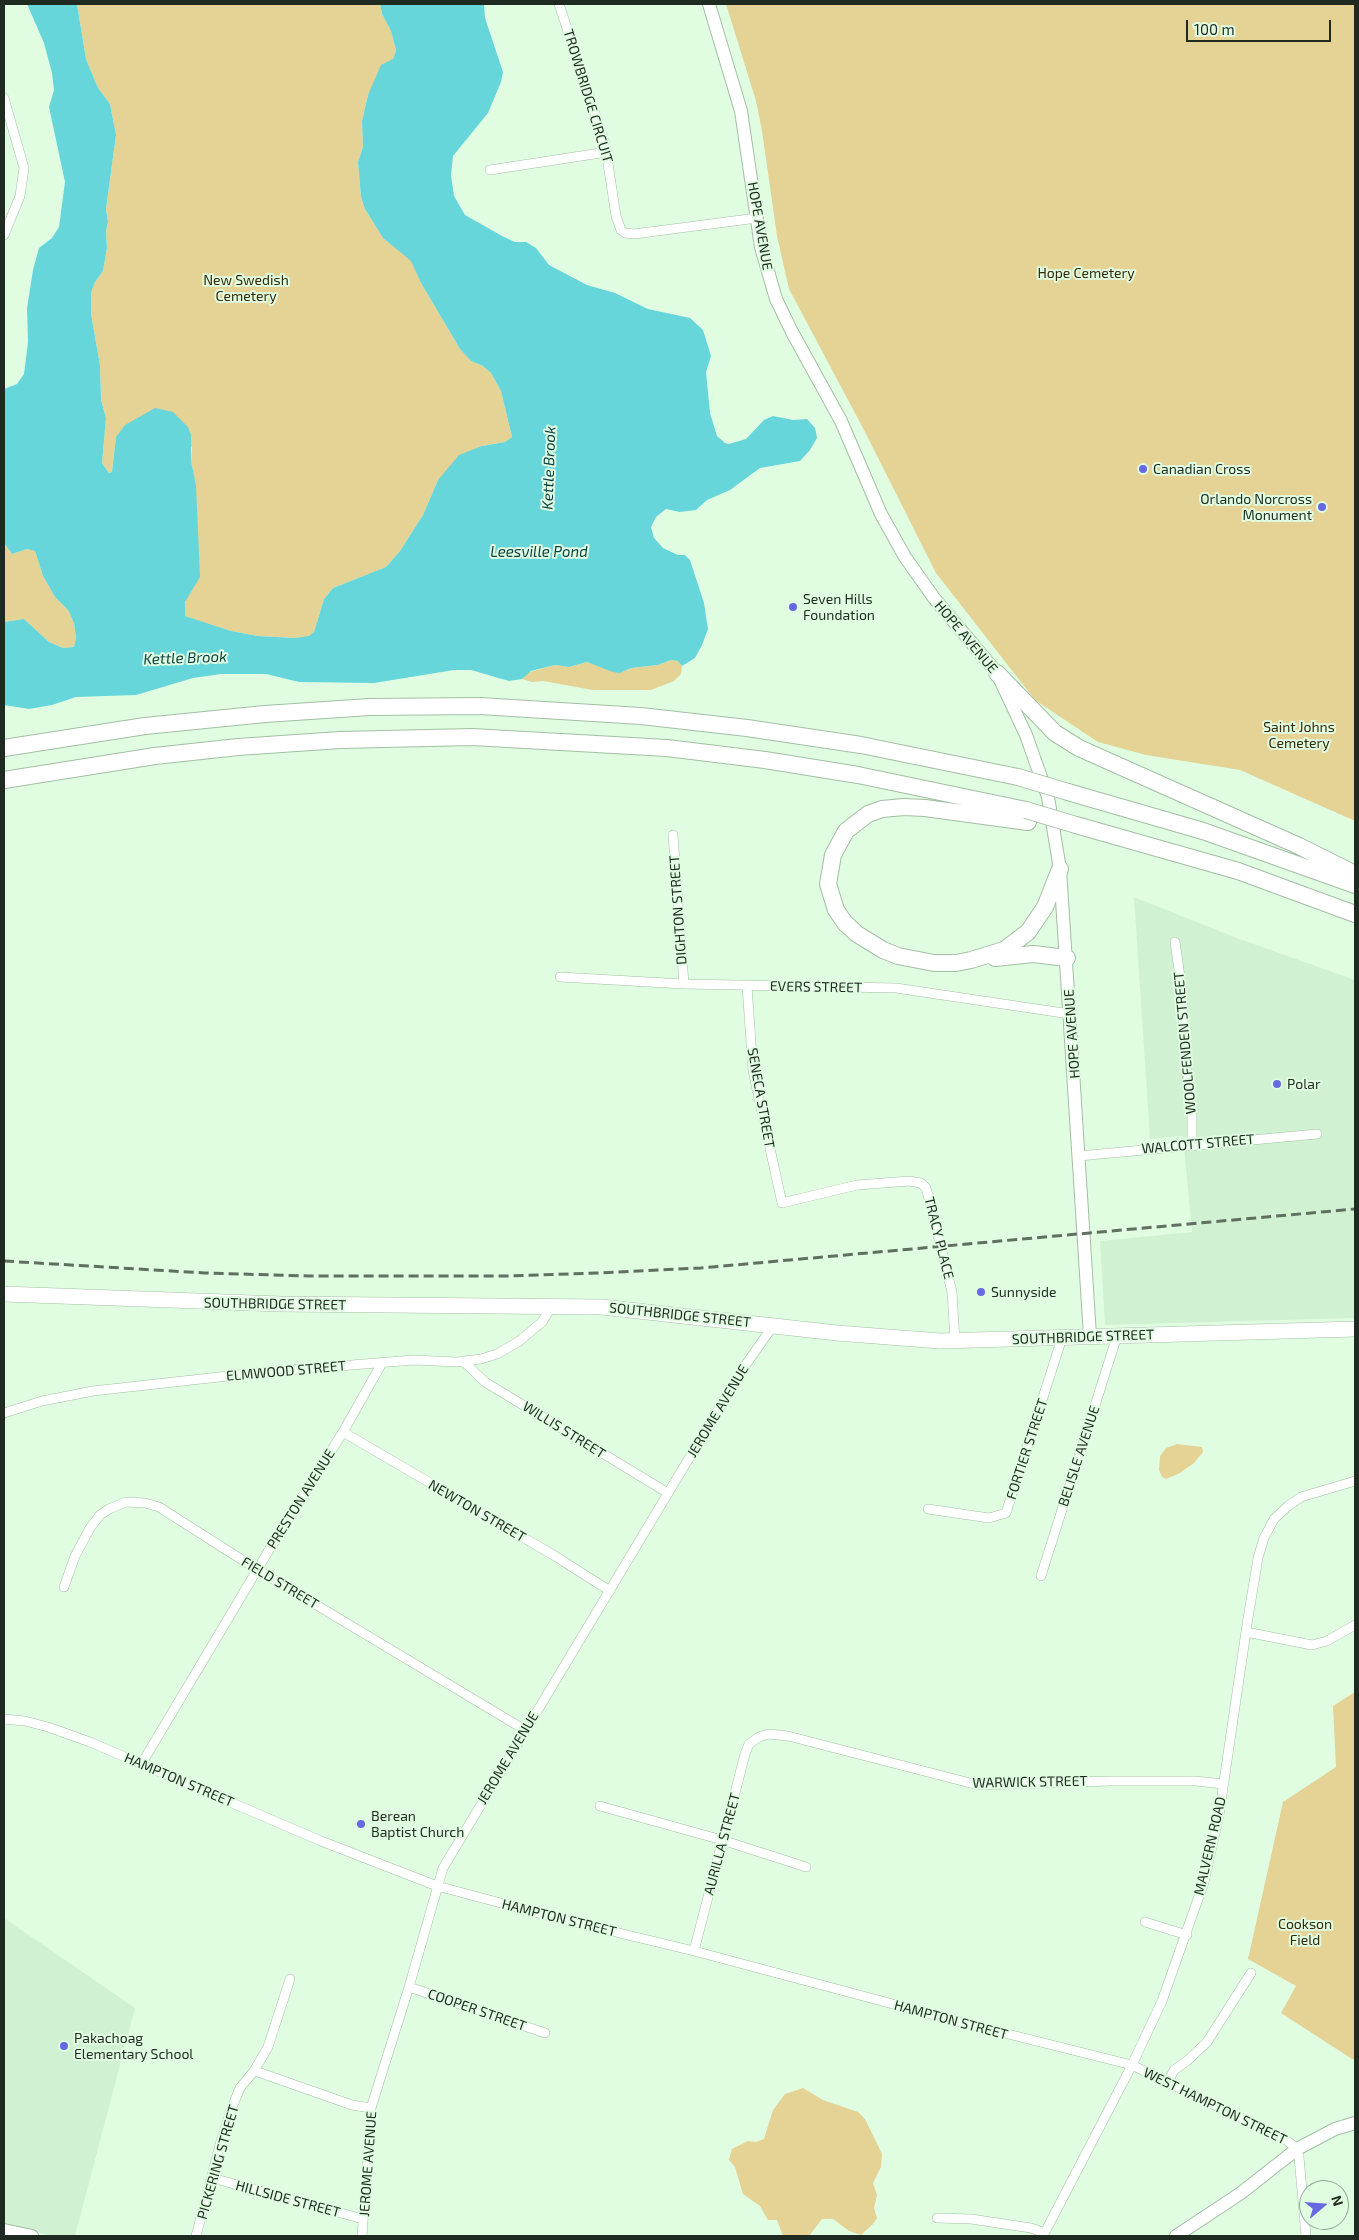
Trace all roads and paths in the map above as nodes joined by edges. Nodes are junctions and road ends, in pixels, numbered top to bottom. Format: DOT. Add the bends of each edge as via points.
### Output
graph roads {
  1 [pos="559,4"];
  2 [pos="708,4"];
  3 [pos="5,103"];
  4 [pos="607,152"];
  5 [pos="490,170"];
  6 [pos="756,218"];
  7 [pos="4,235"];
  8 [pos="997,672"];
  9 [pos="4,748"];
  10 [pos="4,780"];
  11 [pos="1027,816"];
  12 [pos="673,836"];
  13 [pos="1060,869"];
  14 [pos="1355,874"];
  15 [pos="1355,884"];
  16 [pos="1355,914"];
  17 [pos="1175,942"];
  18 [pos="1067,958"];
  19 [pos="971,960"];
  20 [pos="560,977"];
  21 [pos="684,984"];
  22 [pos="747,986"];
  23 [pos="1070,1014"];
  24 [pos="1317,1134"];
  25 [pos="1192,1144"];
  26 [pos="1079,1156"];
  27 [pos="788,1202"];
  28 [pos="4,1294"];
  29 [pos="552,1306"];
  30 [pos="773,1326"];
  31 [pos="1355,1329"];
  32 [pos="1090,1336"];
  33 [pos="1117,1336"];
  34 [pos="1062,1338"];
  35 [pos="955,1341"];
  36 [pos="463,1361"];
  37 [pos="382,1363"];
  38 [pos="4,1413"];
  39 [pos="343,1432"];
  40 [pos="1355,1481"];
  41 [pos="668,1493"];
  42 [pos="928,1509"];
  43 [pos="258,1570"];
  44 [pos="1041,1576"];
  45 [pos="64,1587"];
  46 [pos="610,1591"];
  47 [pos="1355,1625"];
  48 [pos="1246,1632"];
  49 [pos="4,1719"];
  50 [pos="525,1730"];
  51 [pos="754,1739"];
  52 [pos="142,1763"];
  53 [pos="1223,1784"];
  54 [pos="600,1806"];
  55 [pos="722,1840"];
  56 [pos="806,1867"];
  57 [pos="437,1886"];
  58 [pos="1145,1922"];
  59 [pos="1187,1935"];
  60 [pos="694,1951"];
  61 [pos="1251,1973"];
  62 [pos="290,1979"];
  63 [pos="409,1987"];
  64 [pos="545,2033"];
  65 [pos="1132,2065"];
  66 [pos="255,2071"];
  67 [pos="1168,2082"];
  68 [pos="371,2108"];
  69 [pos="1355,2123"];
  70 [pos="1297,2150"];
  71 [pos="212,2178"];
  72 [pos="937,2218"];
  73 [pos="364,2219"];
  74 [pos="4,2230"];
  75 [pos="1043,2235"];
  76 [pos="32,2236"];
  77 [pos="196,2236"];
  78 [pos="362,2236"];
  79 [pos="1176,2236"];
  80 [pos="1306,2236"];
  1 -- 4 [label="street, TROWBRIDGE CIRCUIT"];
  2 -- 6 [label="main road, HOPE AVENUE" via="741,111"];
  3 -- 7 [label="street" via="24,168 20,196"];
  4 -- 5 [label="street"];
  4 -- 6 [label="street, TROWBRIDGE CIRCUIT" via="618,226 625,233"];
  6 -- 8 [label="main road, HOPE AVENUE" via="776,299 841,421 889,529 934,598"];
  8 -- 13 [label="main road, HOPE AVENUE" via="1026,736 1048,797"];
  8 -- 14 [label="highway" via="1055,732 1079,748 1300,846"];
  9 -- 15 [label="highway, bridge" via="135,727 362,707 480,706 641,716 861,746 1018,777 1204,831"];
  10 -- 11 [label="highway" via="155,756 238,747 340,740 472,737 667,748 765,760 858,775"];
  11 -- 16 [label="highway, bridge" via="1095,831 1238,871"];
  11 -- 19 [label="highway" via="925,808 882,809 855,822 833,855 828,884 831,896 836,910 857,934 883,950 915,960 948,963"];
  12 -- 21 [label="street, DIGHTON STREET"];
  13 -- 18 [label="main road, HOPE AVENUE"];
  13 -- 19 [label="highway" via="1045,906 1028,932 1004,950"];
  17 -- 25 [label="street, WOOLFENDEN STREET" via="1182,991"];
  18 -- 19 [label="highway" via="1033,954"];
  18 -- 23 [label="main road, HOPE AVENUE"];
  20 -- 21 [label="street, EVERS STREET"];
  21 -- 22 [label="street, EVERS STREET"];
  22 -- 23 [label="street, EVERS STREET" via="918,990"];
  22 -- 27 [label="street, SENECA STREET" via="753,1071 782,1203"];
  23 -- 26 [label="main road, HOPE AVENUE"];
  24 -- 25 [label="street, WALCOTT STREET"];
  25 -- 26 [label="street, WALCOTT STREET"];
  26 -- 32 [label="main road, HOPE AVENUE"];
  27 -- 35 [label="street, TRACY PLACE" via="857,1185 909,1181 926,1188 952,1292"];
  28 -- 29 [label="main road, SOUTHBRIDGE STREET" via="282,1304"];
  29 -- 30 [label="main road, SOUTHBRIDGE STREET" via="611,1308"];
  29 -- 36 [label="street, ELMWOOD STREET" via="542,1322 518,1342 497,1354"];
  30 -- 35 [label="main road, SOUTHBRIDGE STREET"];
  30 -- 41 [label="street, JEROME AVENUE" via="742,1370"];
  31 -- 33 [label="main road, SOUTHBRIDGE STREET"];
  32 -- 33 [label="main road, SOUTHBRIDGE STREET"];
  32 -- 34 [label="main road, SOUTHBRIDGE STREET"];
  33 -- 44 [label="street, BELISLE AVENUE"];
  34 -- 35 [label="main road, SOUTHBRIDGE STREET"];
  34 -- 42 [label="street, FORTIER STREET" via="1006,1513 989,1518"];
  36 -- 37 [label="street, ELMWOOD STREET"];
  36 -- 41 [label="street, WILLIS STREET" via="485,1382"];
  37 -- 38 [label="street, ELMWOOD STREET" via="93,1391 42,1401"];
  37 -- 39 [label="street, PRESTON AVENUE"];
  39 -- 43 [label="street, PRESTON AVENUE"];
  39 -- 46 [label="street, NEWTON STREET"];
  40 -- 48 [label="street, MALVERN ROAD" via="1301,1497 1274,1519 1258,1558"];
  41 -- 46 [label="street, JEROME AVENUE"];
  43 -- 45 [label="street, FIELD STREET" via="159,1508 126,1502 109,1508 90,1528"];
  43 -- 50 [label="street, FIELD STREET"];
  43 -- 52 [label="street, PRESTON AVENUE"];
  46 -- 50 [label="street, JEROME AVENUE"];
  47 -- 48 [label="street" via="1327,1641 1312,1645"];
  48 -- 53 [label="street, MALVERN ROAD"];
  49 -- 52 [label="street, HAMPTON STREET" via="48,1727"];
  50 -- 57 [label="street, JEROME AVENUE" via="443,1868"];
  51 -- 53 [label="street, WARWICK STREET" via="768,1734 788,1736 978,1785 1110,1781"];
  51 -- 55 [label="street, AURILLA STREET" via="745,1754"];
  52 -- 57 [label="street, HAMPTON STREET" via="321,1841"];
  53 -- 59 [label="street, MALVERN ROAD" via="1208,1866"];
  54 -- 55 [label="street"];
  55 -- 56 [label="street"];
  55 -- 60 [label="street, AURILLA STREET"];
  57 -- 60 [label="street, HAMPTON STREET"];
  57 -- 63 [label="street, JEROME AVENUE"];
  58 -- 59 [label="street"];
  59 -- 65 [label="street, MALVERN ROAD" via="1164,1996"];
  60 -- 65 [label="street, HAMPTON STREET"];
  61 -- 67 [label="street" via="1207,2042 1174,2070"];
  62 -- 66 [label="street, PICKERING STREET" via="268,2047"];
  63 -- 64 [label="street, COOPER STREET"];
  63 -- 68 [label="street, JEROME AVENUE"];
  65 -- 67 [label="street, WEST HAMPTON STREET"];
  65 -- 75 [label="street, MALVERN ROAD"];
  66 -- 68 [label="street" via="352,2105"];
  66 -- 71 [label="street, PICKERING STREET" via="240,2088"];
  67 -- 70 [label="street, WEST HAMPTON STREET" via="1286,2140"];
  68 -- 73 [label="street, JEROME AVENUE"];
  69 -- 70 [label="main road" via="1334,2129"];
  70 -- 79 [label="main road"];
  70 -- 80 [label="street"];
  71 -- 73 [label="street, HILLSIDE STREET"];
  71 -- 77 [label="street, PICKERING STREET"];
  72 -- 75 [label="street" via="971,2219 1031,2228"];
  73 -- 78 [label="street, JEROME AVENUE"];
  74 -- 76 [label="main road"];
}
